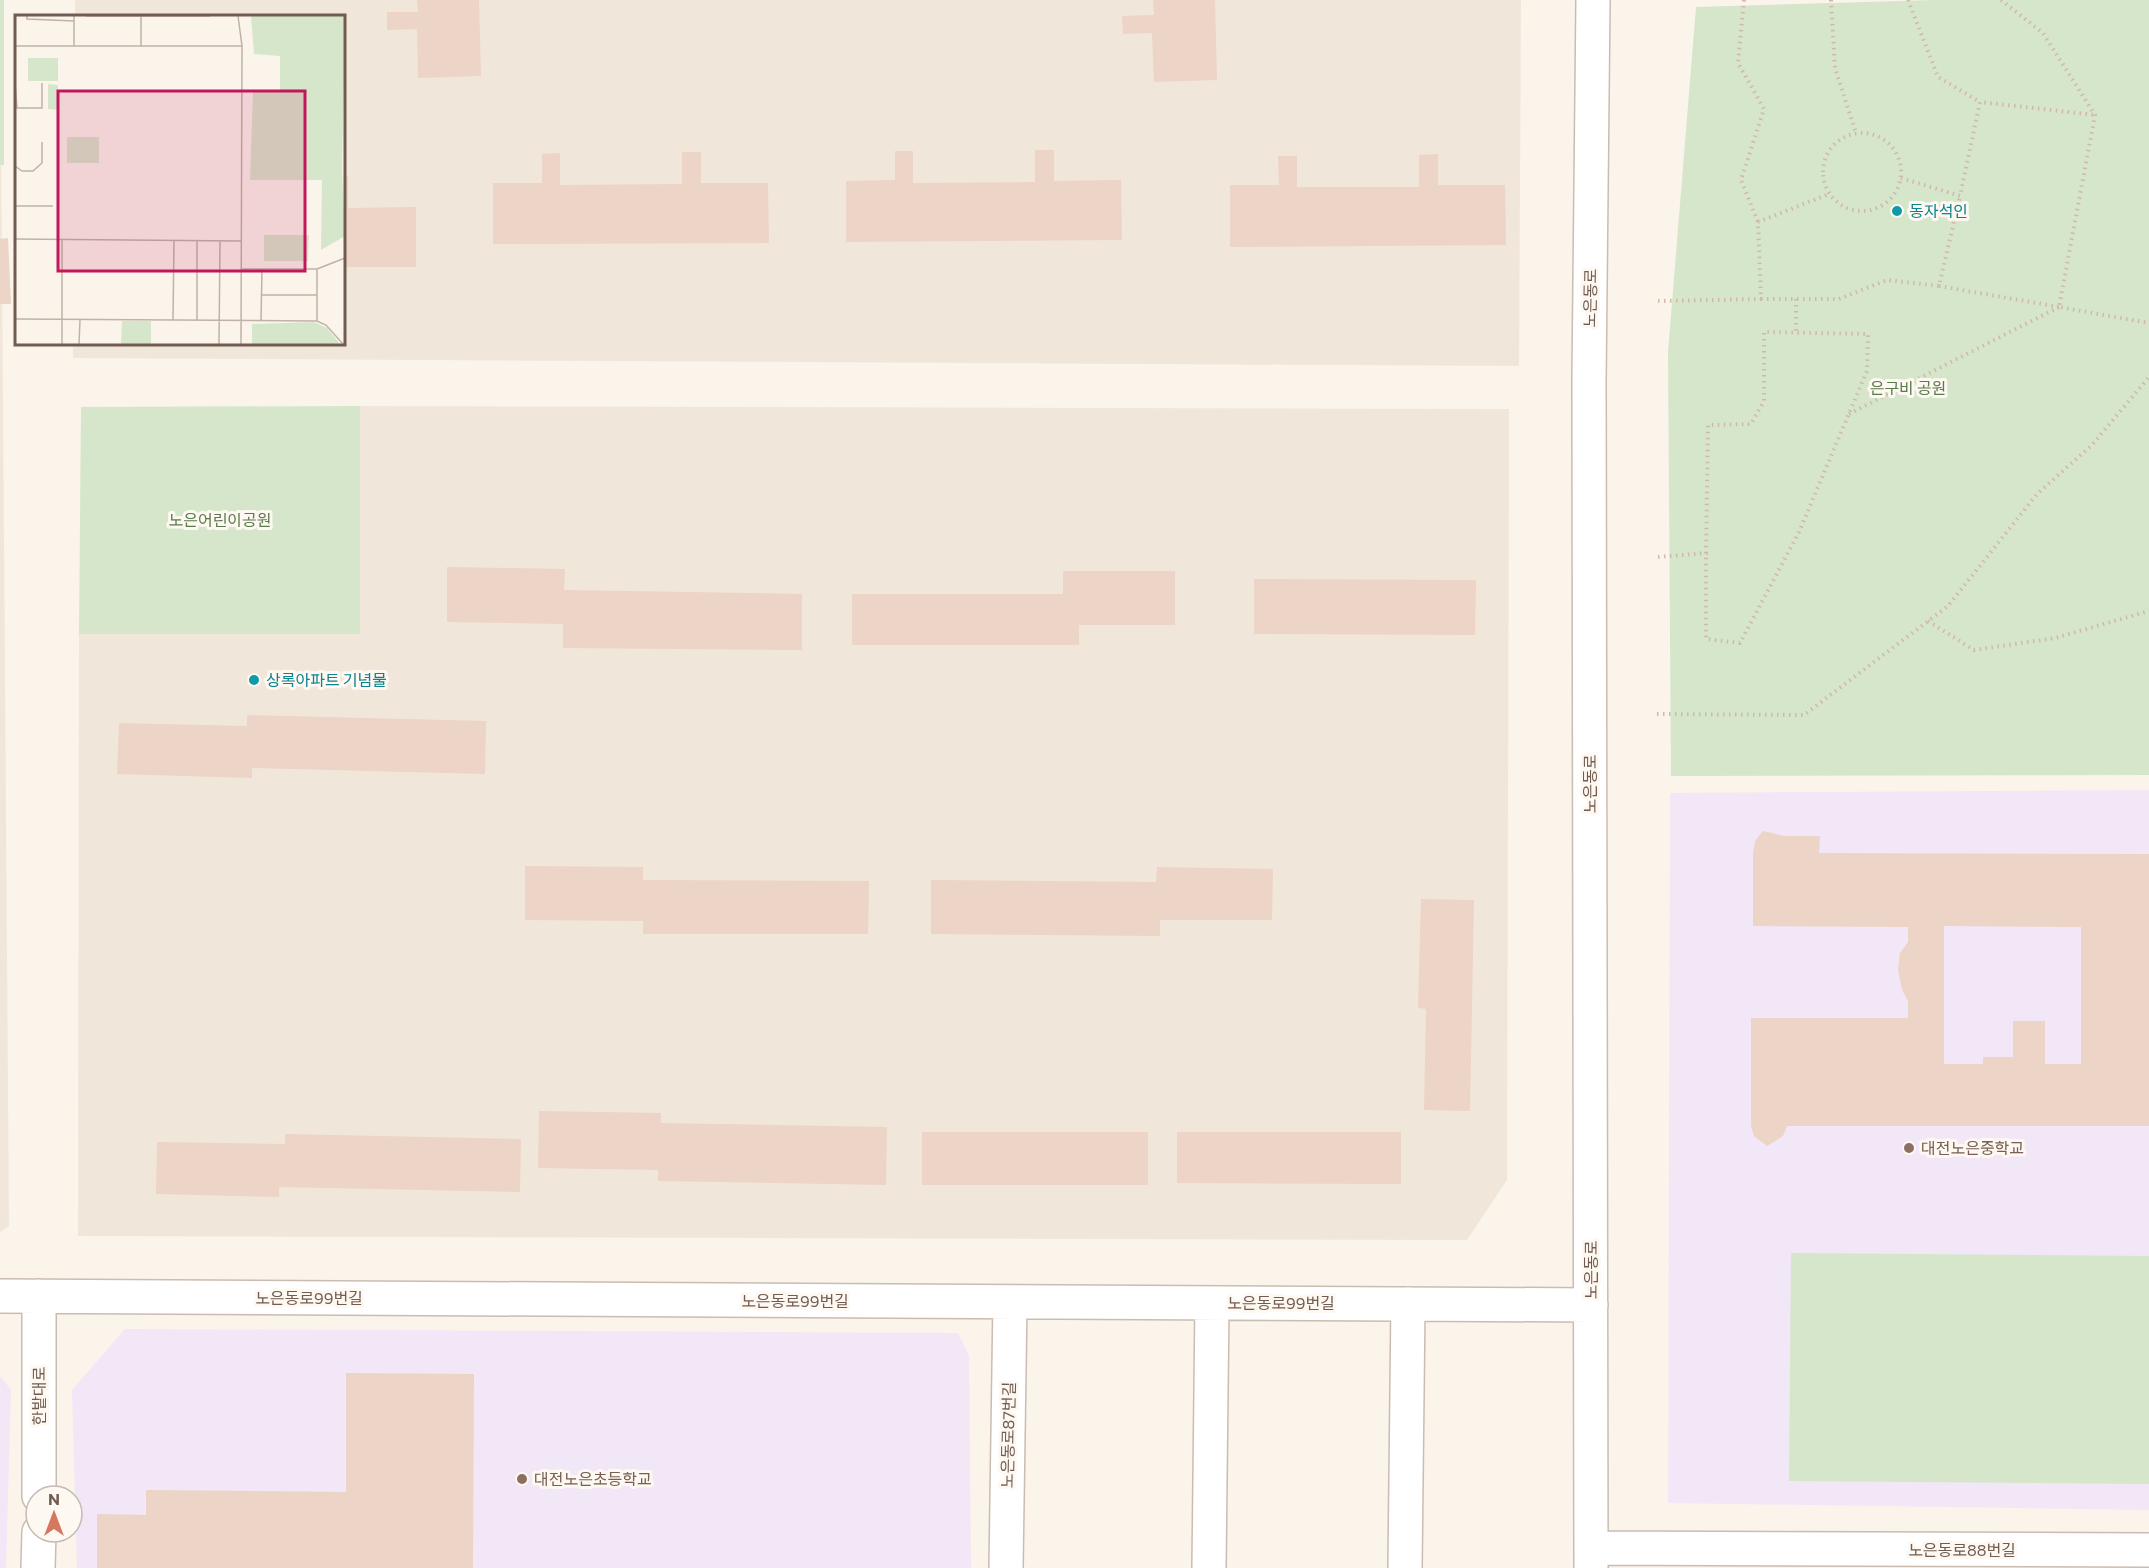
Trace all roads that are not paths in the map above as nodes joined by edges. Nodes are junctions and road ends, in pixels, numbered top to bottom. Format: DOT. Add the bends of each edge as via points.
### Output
graph roads {
  1 [pos="1593,0"];
  2 [pos="0,1296"];
  3 [pos="39,1296"];
  4 [pos="1010,1302"];
  5 [pos="1212,1303"];
  6 [pos="1408,1304"];
  7 [pos="1591,1305"];
  8 [pos="39,1484"];
  9 [pos="39,1544"];
  10 [pos="2149,1550"];
  11 [pos="1591,1558"];
  12 [pos="1776,1559"];
  13 [pos="38,1568"];
  14 [pos="1006,1568"];
  15 [pos="1209,1568"];
  16 [pos="1405,1568"];
  1 -- 7 [label="street, 노은동로" via="1589,380"];
  2 -- 3 [label="street, 노은동로99번길"];
  3 -- 4 [label="street, 노은동로99번길"];
  3 -- 8 [label="street, 한밭대로"];
  4 -- 5 [label="street, 노은동로99번길"];
  4 -- 14 [label="street, 노은동로87번길"];
  5 -- 6 [label="street, 노은동로99번길"];
  5 -- 15 [label="street"];
  6 -- 7 [label="street, 노은동로99번길"];
  6 -- 16 [label="street"];
  7 -- 11 [label="street, 노은동로"];
  9 -- 13 [label="street"];
  10 -- 12 [label="street, 노은동로88번길"];
  11 -- 12 [label="street, 노은동로88번길"];
}
